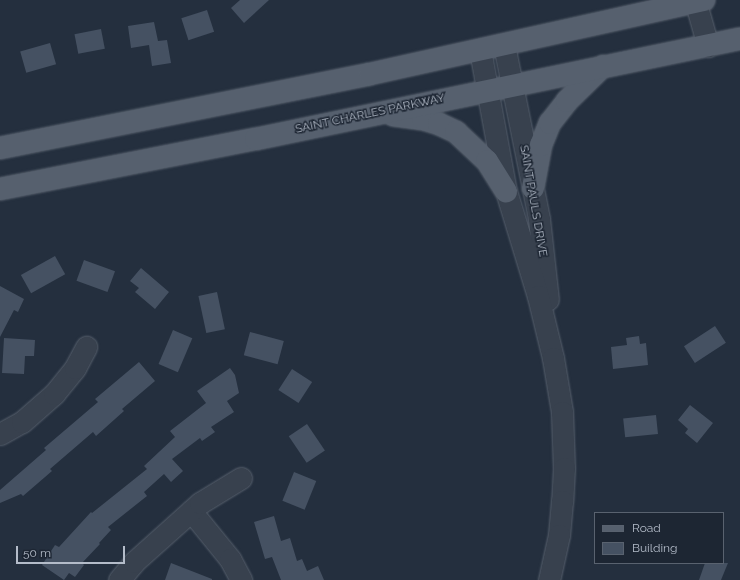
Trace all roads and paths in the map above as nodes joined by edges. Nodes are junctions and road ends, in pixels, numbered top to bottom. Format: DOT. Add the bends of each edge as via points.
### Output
graph roads {
  1 [pos="698,1"];
  2 [pos="740,39"];
  3 [pos="504,45"];
  4 [pos="708,46"];
  5 [pos="480,50"];
  6 [pos="603,66"];
  7 [pos="512,86"];
  8 [pos="487,90"];
  9 [pos="380,112"];
  10 [pos="0,148"];
  11 [pos="533,188"];
  12 [pos="0,189"];
  13 [pos="506,190"];
  14 [pos="86,347"];
  15 [pos="553,358"];
  16 [pos="0,434"];
  17 [pos="241,478"];
  18 [pos="191,511"];
  19 [pos="119,580"];
  20 [pos="241,580"];
  21 [pos="549,580"];
  1 -- 3 [label="main road"];
  1 -- 4 [label="street"];
  2 -- 4 [label="main road, SAINT CHARLES PARKWAY"];
  3 -- 5 [label="main road"];
  3 -- 7 [label="street, SAINT PAULS DRIVE"];
  4 -- 6 [label="main road, SAINT CHARLES PARKWAY"];
  5 -- 8 [label="street, SAINT PAULS DRIVE"];
  5 -- 10 [label="main road"];
  6 -- 7 [label="main road, SAINT CHARLES PARKWAY"];
  6 -- 11 [label="main road" via="567,101 550,123 541,145"];
  7 -- 8 [label="main road, SAINT CHARLES PARKWAY"];
  7 -- 11 [label="street, SAINT PAULS DRIVE"];
  8 -- 9 [label="main road, SAINT CHARLES PARKWAY"];
  8 -- 13 [label="street, SAINT PAULS DRIVE"];
  9 -- 12 [label="main road, SAINT CHARLES PARKWAY"];
  9 -- 13 [label="main road" via="423,119 456,132 487,161"];
  11 -- 15 [label="street, SAINT PAULS DRIVE" via="545,269"];
  13 -- 15 [label="street, SAINT PAULS DRIVE" via="538,296"];
  14 -- 16 [label="street" via="75,368 54,394 22,422"];
  15 -- 21 [label="street, SAINT PAULS DRIVE" via="562,412 564,468 559,535"];
  17 -- 18 [label="street"];
  18 -- 19 [label="street" via="134,562"];
  18 -- 20 [label="street" via="230,559"];
}
